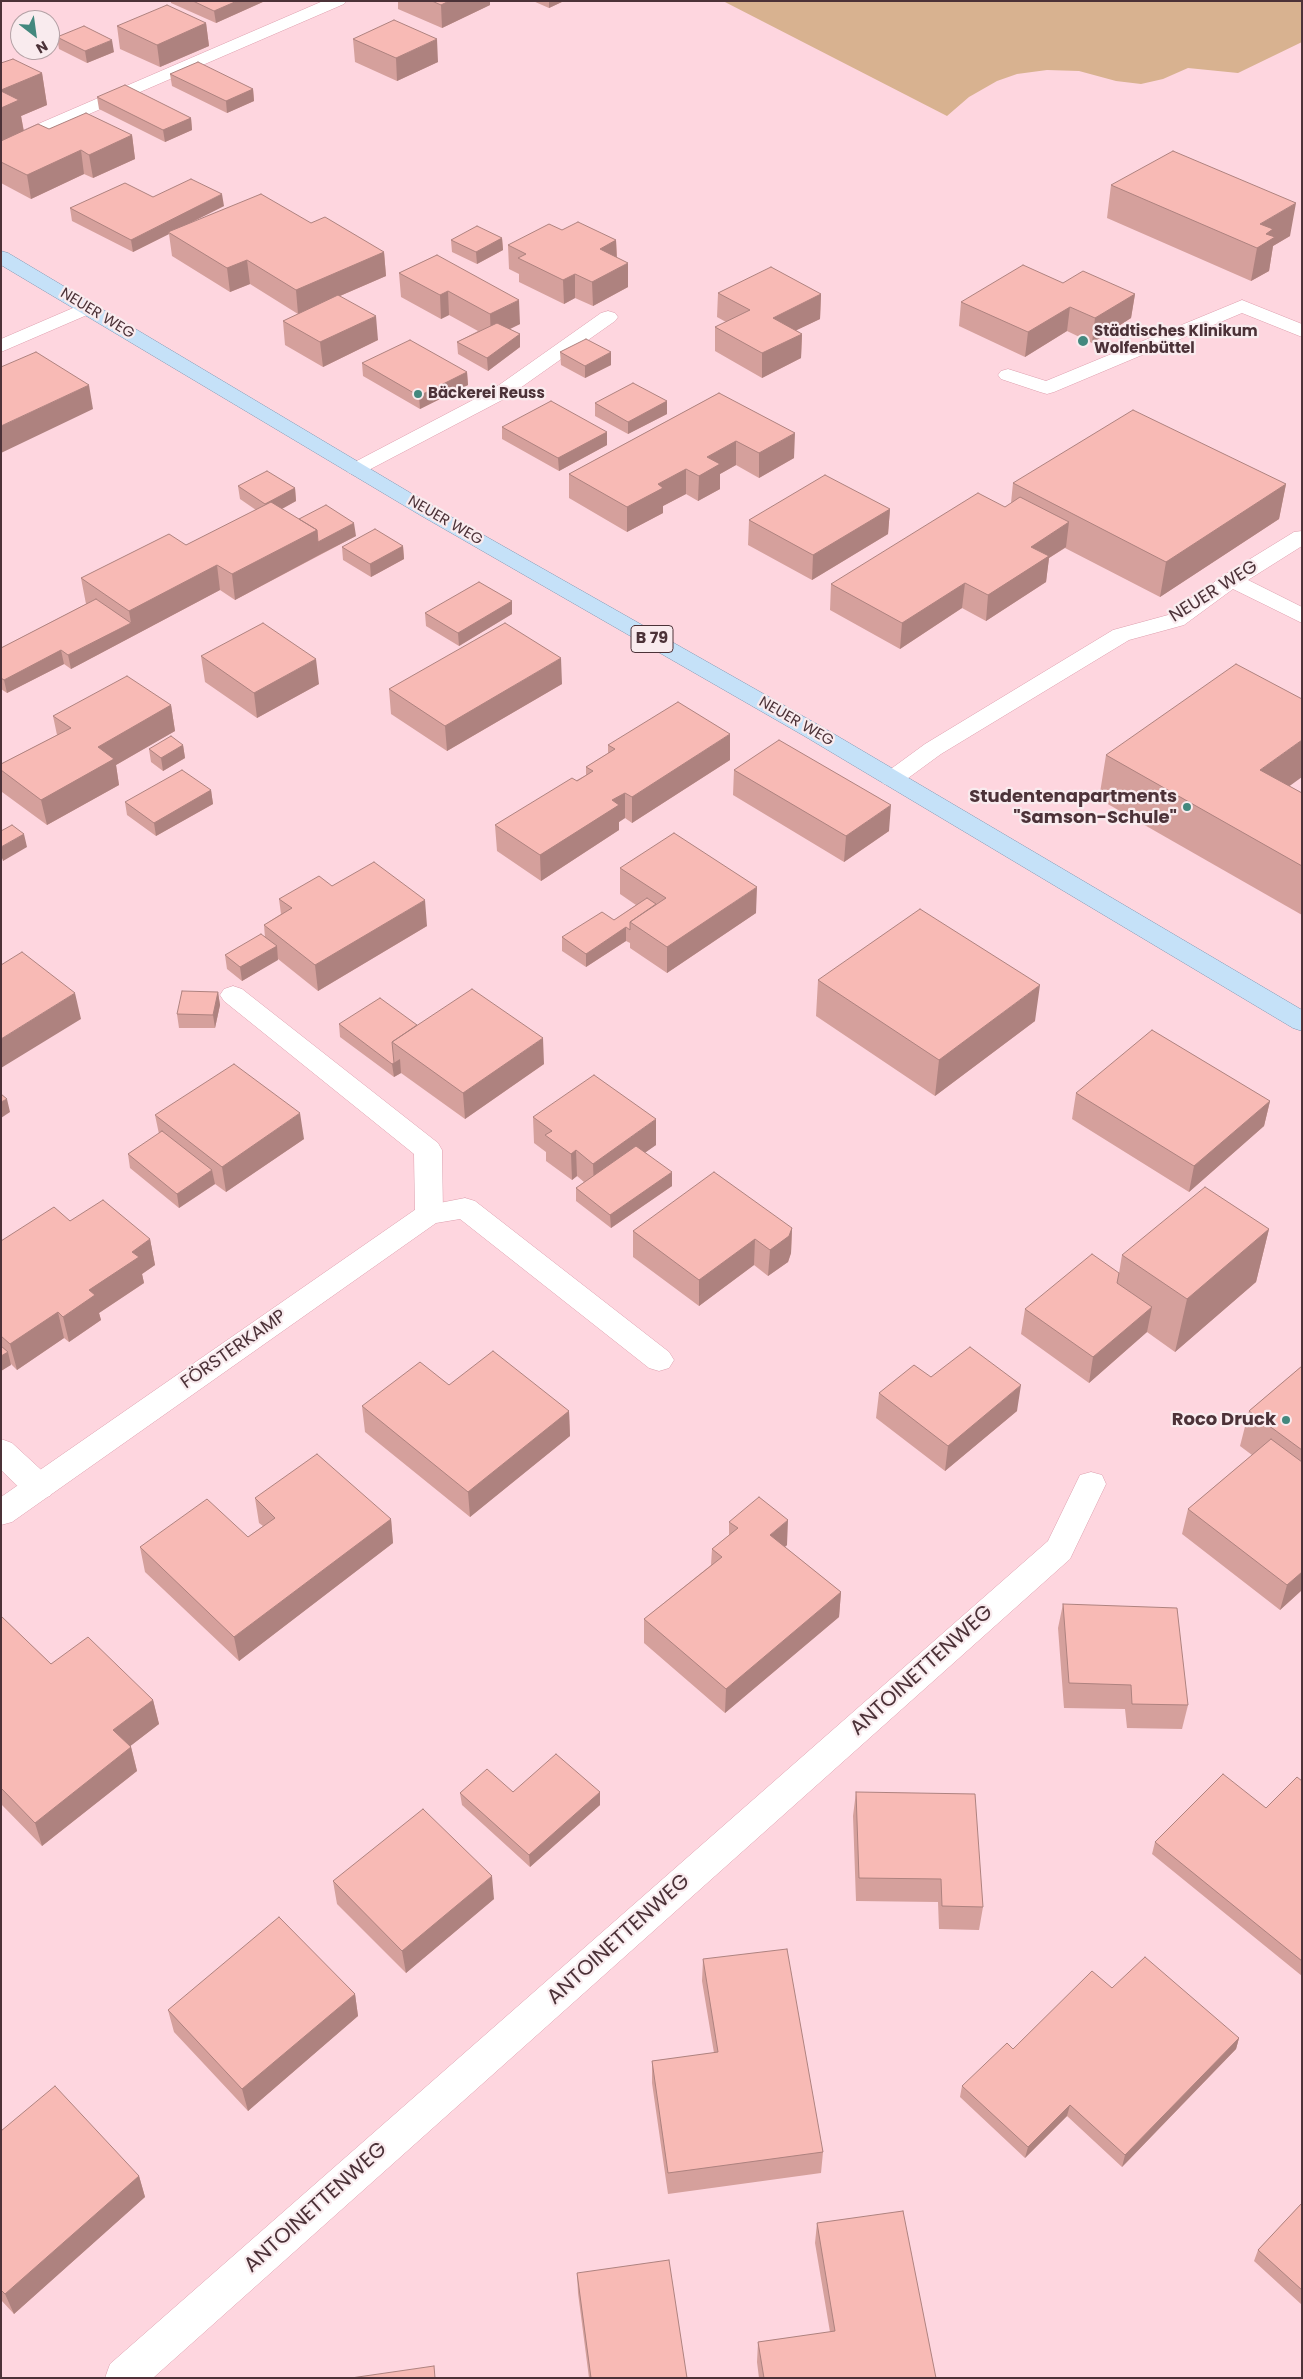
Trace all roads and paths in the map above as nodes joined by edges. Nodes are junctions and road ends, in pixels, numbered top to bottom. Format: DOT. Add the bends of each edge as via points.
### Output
graph roads {
  1 [pos="338,1"];
  2 [pos="1,147"];
  3 [pos="1,257"];
  4 [pos="87,308"];
  5 [pos="608,317"];
  6 [pos="1302,331"];
  7 [pos="1,346"];
  8 [pos="1008,375"];
  9 [pos="356,469"];
  10 [pos="1302,538"];
  11 [pos="1232,580"];
  12 [pos="1302,616"];
  13 [pos="892,779"];
  14 [pos="233,995"];
  15 [pos="1302,1022"];
  16 [pos="428,1214"];
  17 [pos="659,1360"];
  18 [pos="1,1451"];
  19 [pos="1091,1484"];
  20 [pos="39,1486"];
  21 [pos="1,1513"];
  22 [pos="124,2378"];
  1 -- 2 [label="street"];
  3 -- 4 [label="main road, NEUER WEG / B 79"];
  4 -- 7 [label="street"];
  4 -- 9 [label="main road, NEUER WEG / B 79"];
  5 -- 9 [label="street" via="499,394"];
  6 -- 8 [label="street" via="1242,306 1047,388"];
  9 -- 13 [label="main road, NEUER WEG / B 79"];
  10 -- 11 [label="street, NEUER WEG"];
  11 -- 12 [label="street"];
  11 -- 13 [label="street, NEUER WEG" via="1176,620 1121,635 933,749"];
  13 -- 15 [label="main road, NEUER WEG / B 79"];
  14 -- 16 [label="street" via="428,1150"];
  16 -- 17 [label="street, FÖRSTERKAMP" via="465,1208"];
  16 -- 20 [label="street, FÖRSTERKAMP"];
  18 -- 20 [label="street"];
  19 -- 22 [label="street, ANTOINETTENWEG" via="1059,1550"];
  20 -- 21 [label="street, FÖRSTERKAMP"];
}
